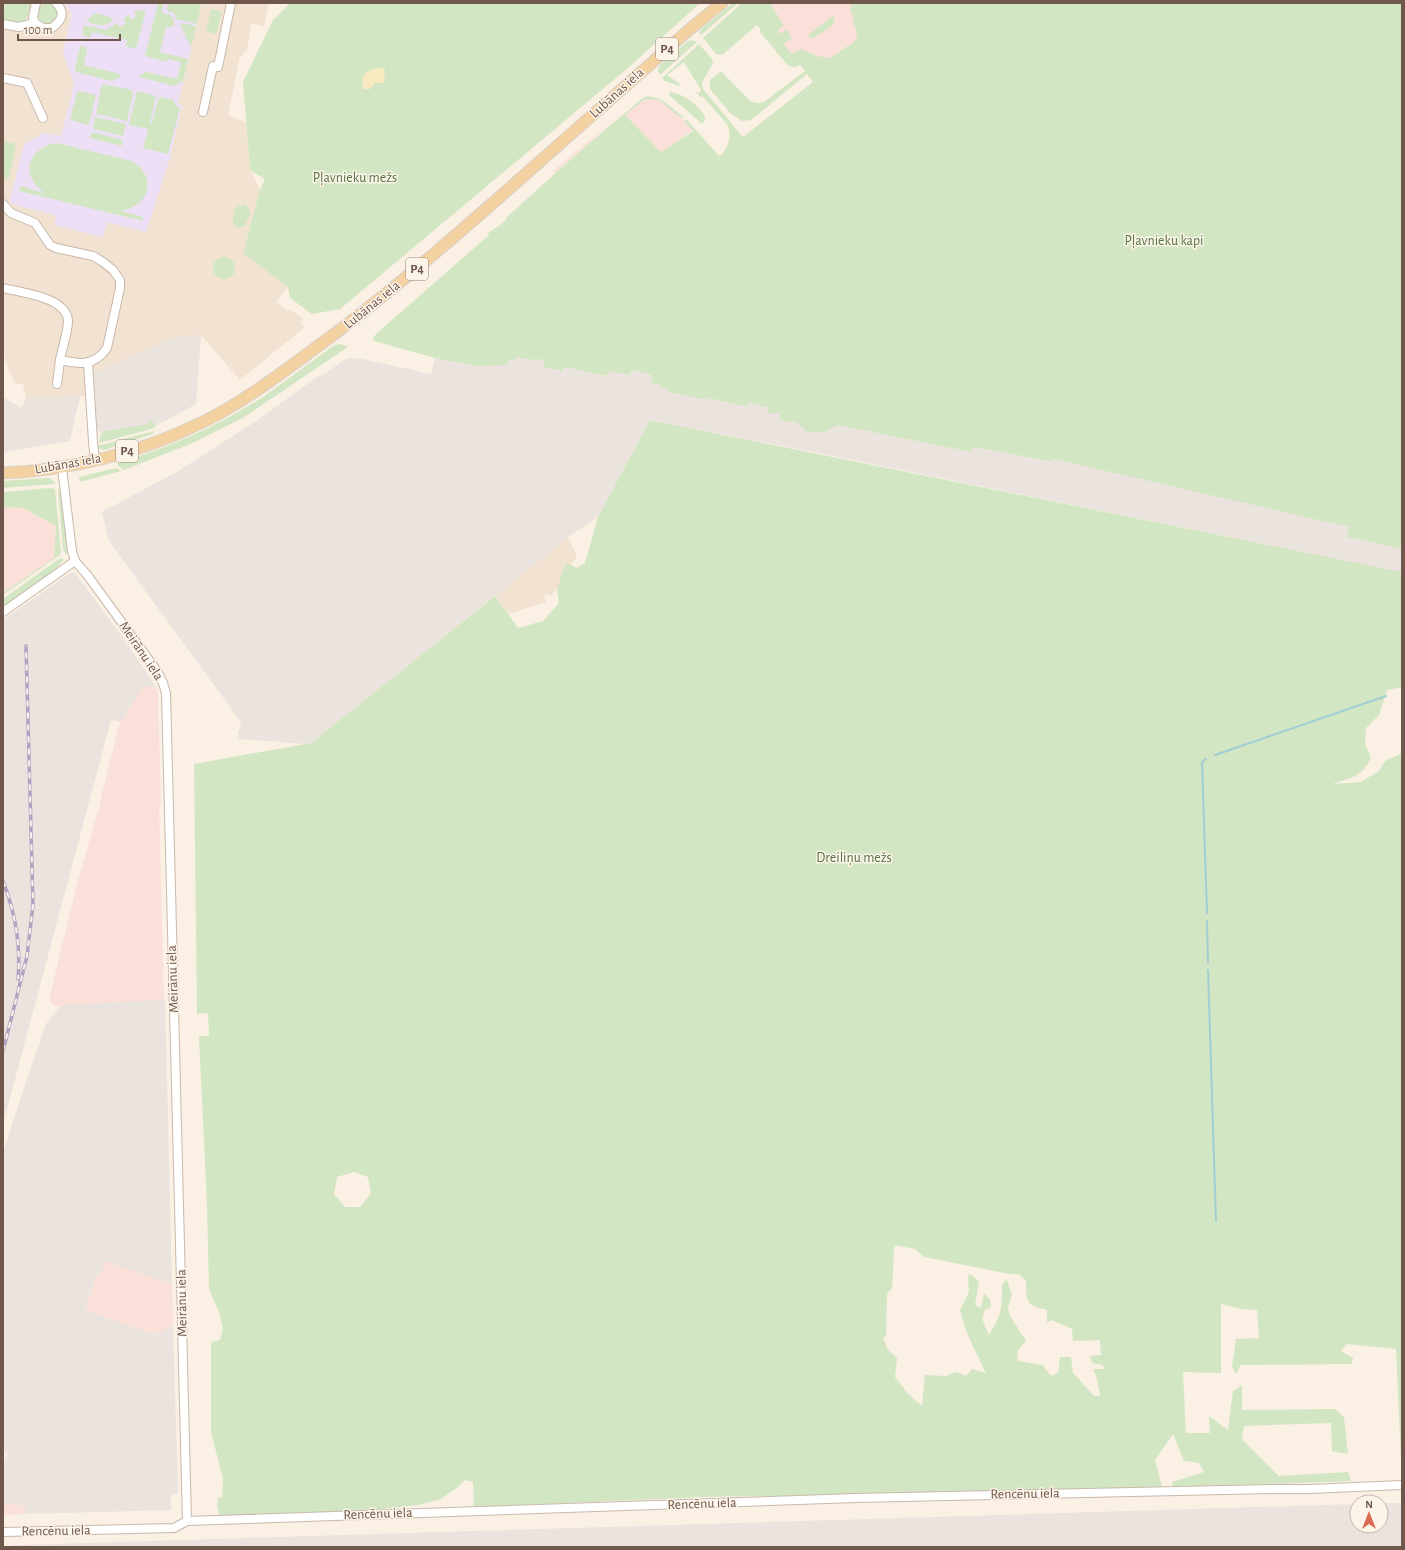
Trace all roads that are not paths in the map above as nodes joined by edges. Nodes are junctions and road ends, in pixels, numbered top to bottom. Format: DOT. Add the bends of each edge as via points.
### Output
graph roads {
  1 [pos="36,3"];
  2 [pos="56,3"];
  3 [pos="231,3"];
  4 [pos="722,3"];
  5 [pos="35,23"];
  6 [pos="3,24"];
  7 [pos="3,78"];
  8 [pos="203,112"];
  9 [pos="43,118"];
  10 [pos="3,204"];
  11 [pos="3,288"];
  12 [pos="60,360"];
  13 [pos="88,362"];
  14 [pos="57,384"];
  15 [pos="95,461"];
  16 [pos="62,468"];
  17 [pos="3,473"];
  18 [pos="75,561"];
  19 [pos="3,612"];
  20 [pos="1402,1485"];
  21 [pos="188,1521"];
  22 [pos="3,1532"];
  1 -- 5 [label="street" via="33,17"];
  2 -- 5 [label="street" via="62,15 58,23 52,28 43,28"];
  3 -- 8 [label="street" via="218,67 213,66"];
  4 -- 15 [label="main road, Lubānas iela / P4" via="447,244 358,317 282,374 248,398 200,423 159,440"];
  5 -- 6 [label="street" via="19,27"];
  7 -- 9 [label="street" via="27,83"];
  10 -- 13 [label="street" via="18,218 35,224 50,245 93,256 113,270 120,280 107,348 102,355"];
  11 -- 12 [label="street" via="52,300 67,313 68,322"];
  12 -- 13 [label="street"];
  12 -- 14 [label="street"];
  13 -- 15 [label="street"];
  15 -- 16 [label="main road, Lubānas iela / P4"];
  16 -- 17 [label="main road, Lubānas iela / P4"];
  16 -- 18 [label="street, Meirānu iela"];
  18 -- 19 [label="street"];
  18 -- 21 [label="street, Meirānu iela" via="157,671 166,693"];
  20 -- 21 [label="street, Rencēnu iela" via="842,1499"];
  21 -- 22 [label="street, Rencēnu iela" via="174,1528"];
}
